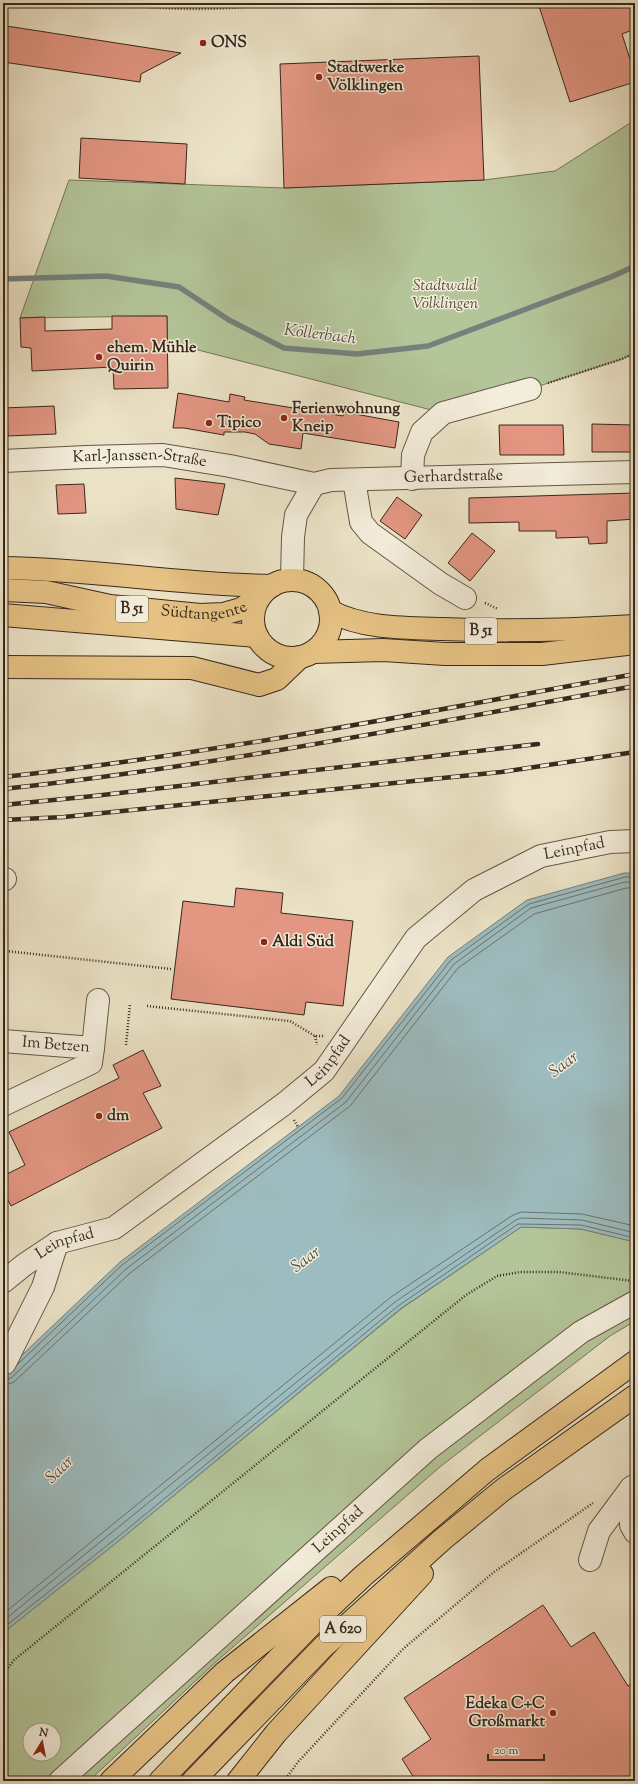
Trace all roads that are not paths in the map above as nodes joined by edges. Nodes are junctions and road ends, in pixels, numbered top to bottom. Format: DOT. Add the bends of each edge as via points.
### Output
graph roads {
  1 [pos="530,389"];
  2 [pos="3,461"];
  3 [pos="635,472"];
  4 [pos="274,474"];
  5 [pos="412,479"];
  6 [pos="354,480"];
  7 [pos="314,484"];
  8 [pos="3,568"];
  9 [pos="292,580"];
  10 [pos="3,590"];
  11 [pos="265,592"];
  12 [pos="465,598"];
  13 [pos="330,611"];
  14 [pos="3,615"];
  15 [pos="635,626"];
  16 [pos="257,636"];
  17 [pos="635,643"];
  18 [pos="307,654"];
  19 [pos="3,667"];
  20 [pos="635,841"];
  21 [pos="98,1000"];
  22 [pos="3,1042"];
  23 [pos="92,1048"];
  24 [pos="3,1105"];
  25 [pos="57,1244"];
  26 [pos="3,1282"];
  27 [pos="635,1302"];
  28 [pos="635,1362"];
  29 [pos="6,1363"];
  30 [pos="635,1396"];
  31 [pos="633,1487"];
  32 [pos="504,1490"];
  33 [pos="439,1510"];
  34 [pos="635,1532"];
  35 [pos="590,1560"];
  36 [pos="60,1781"];
  37 [pos="111,1781"];
  38 [pos="160,1781"];
  39 [pos="193,1781"];
  40 [pos="238,1781"];
  1 -- 5 [label="street" via="443,413 422,432 413,455"];
  2 -- 4 [label="street, Karl-Janssen-Straße" via="163,455"];
  3 -- 5 [label="street, Gerhardstraße"];
  4 -- 7 [label="street, Gerhardstraße"];
  5 -- 6 [label="street, Gerhardstraße"];
  6 -- 7 [label="street, Gerhardstraße" via="331,480"];
  6 -- 12 [label="street" via="361,522 370,533"];
  7 -- 9 [label="street" via="296,514"];
  8 -- 11 [label="main road" via="55,569 226,585"];
  9 -- 11 [label="main road" via="282,581"];
  9 -- 13 [label="main road" via="303,582 319,591"];
  10 -- 11 [label="main road, Südtangente / B 51" via="46,592 110,606 200,615 223,614 241,609"];
  11 -- 16 [label="main road" via="255,605 253,621"];
  13 -- 15 [label="main road, B 51" via="351,620 405,628 541,631"];
  13 -- 18 [label="main road" via="329,631 320,645"];
  14 -- 16 [label="main road, Südtangente / B 51"];
  16 -- 18 [label="main road" via="265,647 276,655 286,658"];
  17 -- 18 [label="main road" via="542,654 445,654 383,650"];
  18 -- 19 [label="main road" via="277,679 259,685 192,668"];
  20 -- 25 [label="street, Leinpfad" via="610,842 541,856 474,890 416,938 324,1071 284,1104 114,1228"];
  21 -- 23 [label="street"];
  22 -- 23 [label="street, Im Betzen"];
  23 -- 24 [label="street, Im Betzen" via="91,1063"];
  25 -- 26 [label="street, Leinpfad"];
  25 -- 29 [label="street" via="43,1287"];
  27 -- 36 [label="street, Leinpfad" via="581,1332 428,1449"];
  28 -- 33 [label="main road, A 620" via="487,1470"];
  30 -- 32 [label="main road, A 620"];
  31 -- 34 [label="street" via="630,1524"];
  31 -- 35 [label="street" via="599,1531"];
  32 -- 39 [label="main road, A 620" via="385,1590 323,1647"];
  32 -- 40 [label="main road" via="442,1552 276,1733"];
  33 -- 37 [label="main road" via="375,1553 225,1672"];
  33 -- 38 [label="main road, A 620" via="310,1626"];
}
